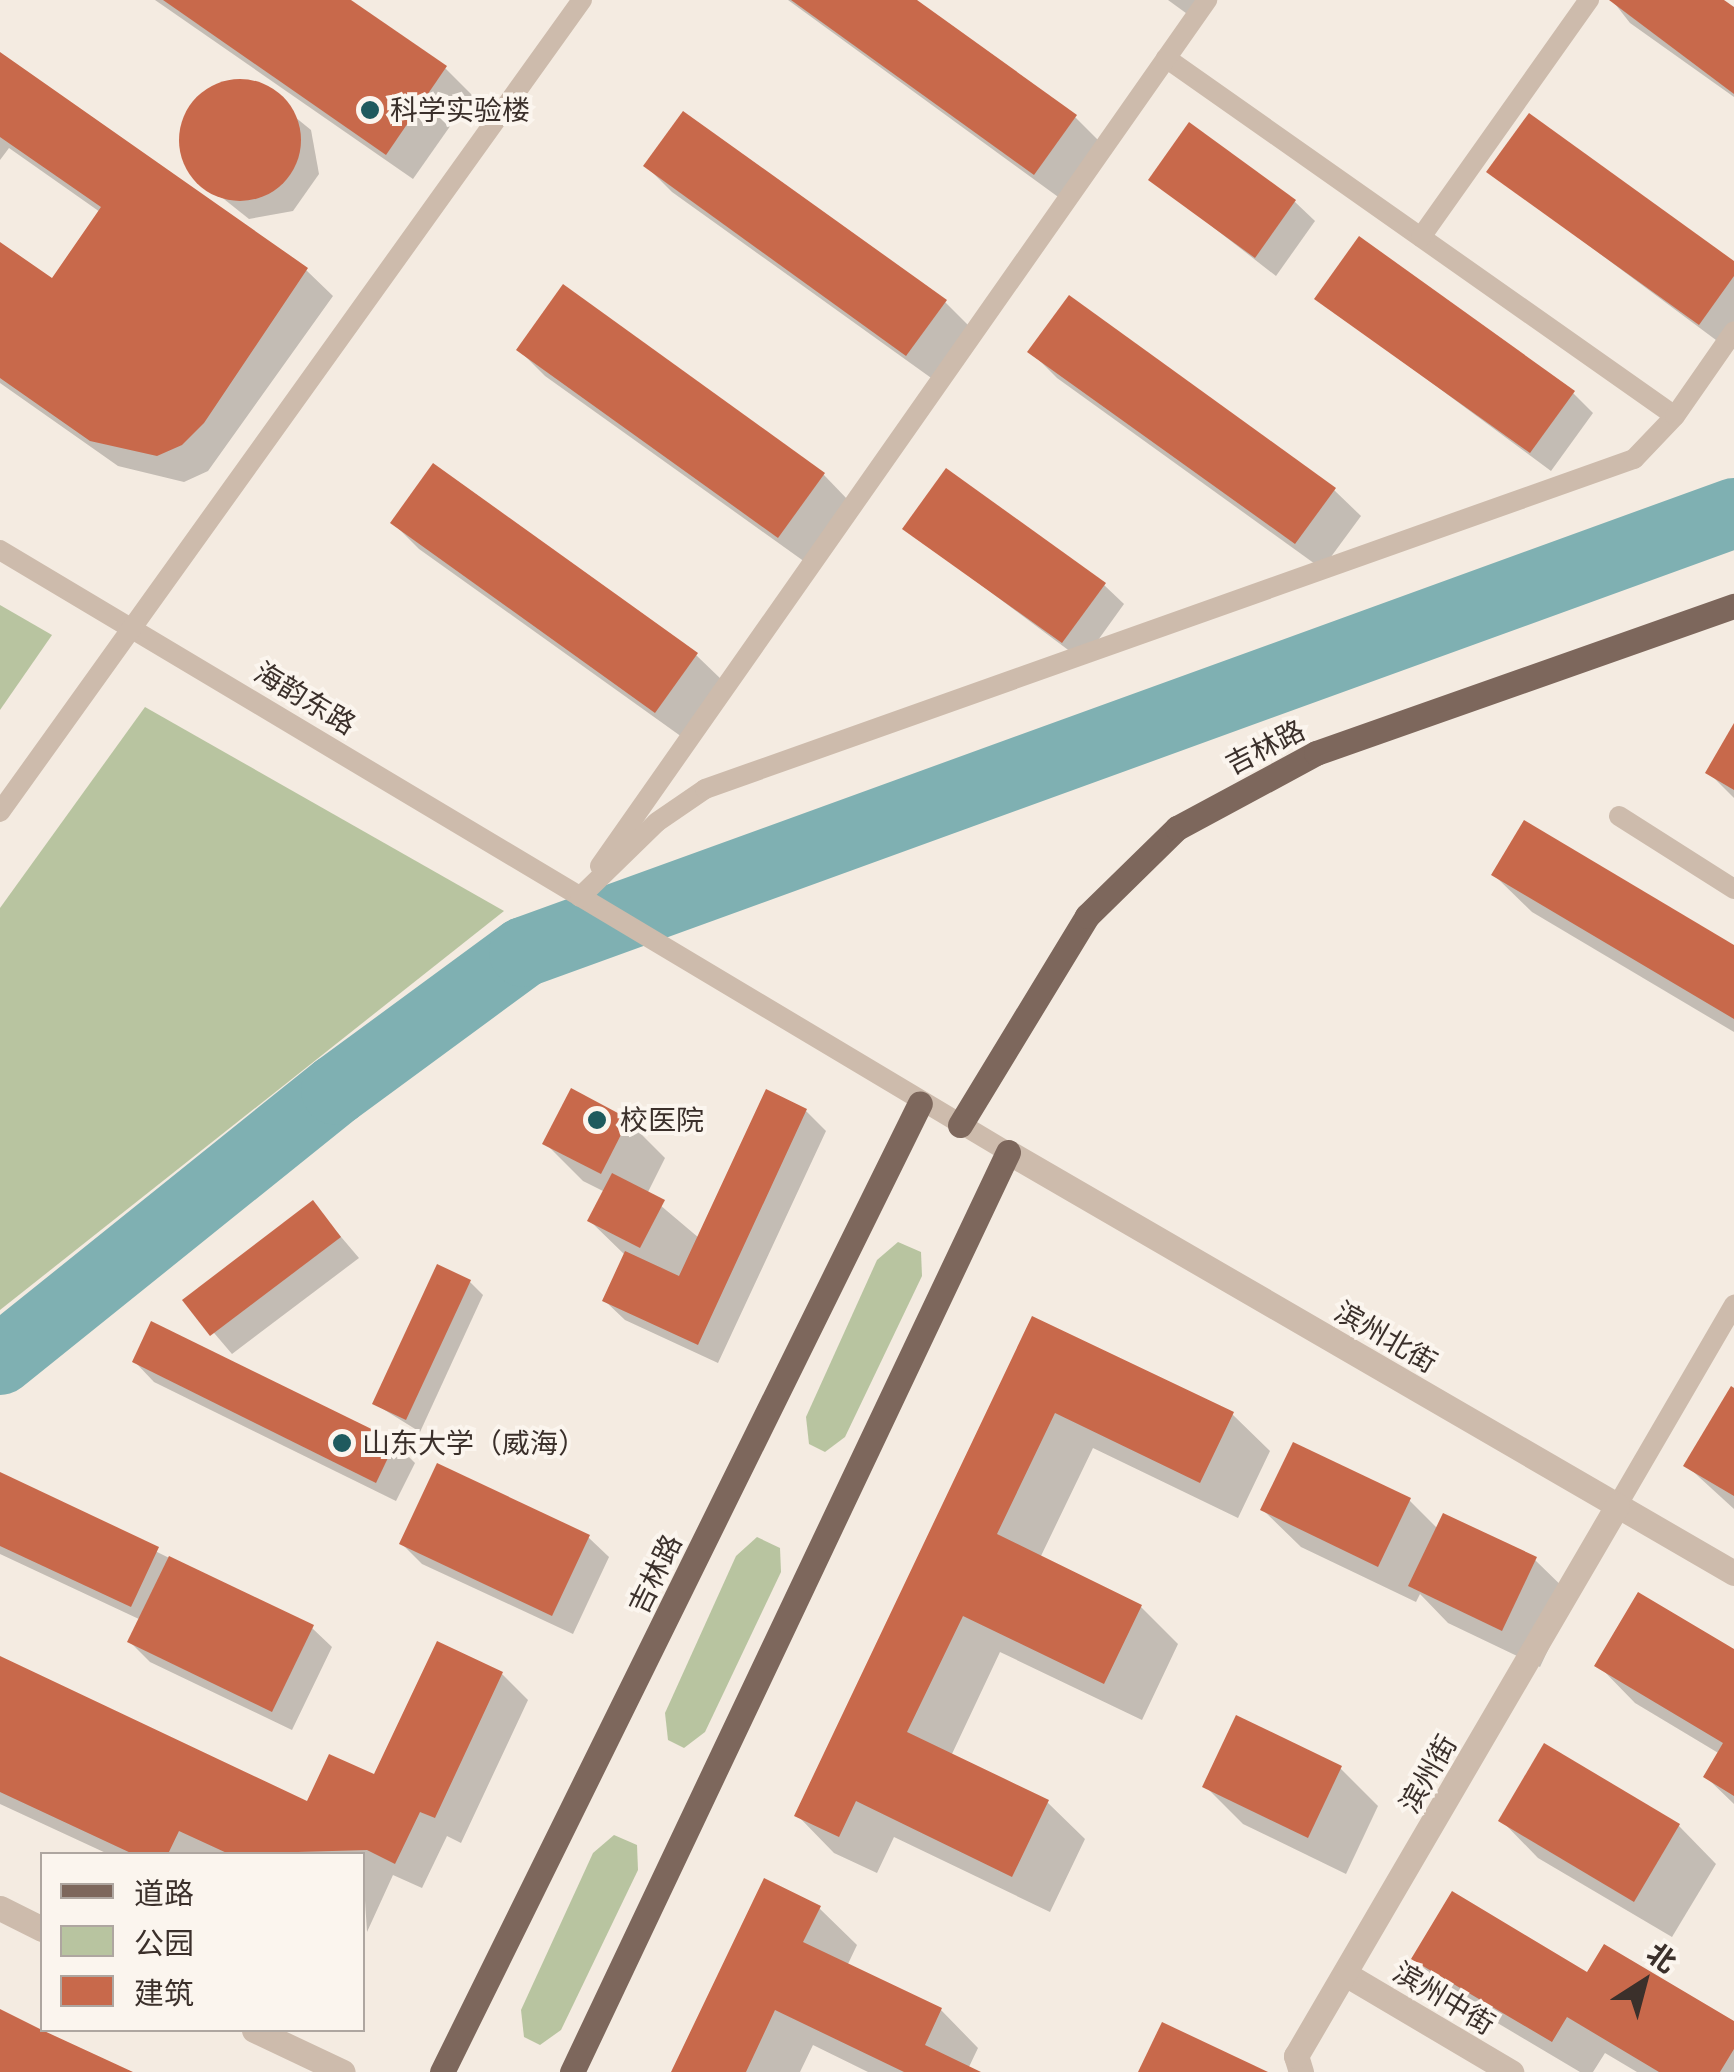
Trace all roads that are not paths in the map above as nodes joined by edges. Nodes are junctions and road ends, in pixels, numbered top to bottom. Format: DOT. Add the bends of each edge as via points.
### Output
graph roads {
  1 [pos="582,0"];
  2 [pos="1207,0"];
  3 [pos="1589,0"];
  4 [pos="1166,58"];
  5 [pos="1421,237"];
  6 [pos="1734,331"];
  7 [pos="1675,416"];
  8 [pos="0,550"];
  9 [pos="1734,606"];
  10 [pos="132,625"];
  11 [pos="0,812"];
  12 [pos="1619,816"];
  13 [pos="1734,889"];
  14 [pos="580,897"];
  15 [pos="920,1103"];
  16 [pos="960,1125"];
  17 [pos="1008,1152"];
  18 [pos="1734,1305"];
  19 [pos="1727,1330"];
  20 [pos="1618,1506"];
  21 [pos="1734,1573"];
  22 [pos="0,1908"];
  23 [pos="40,1928"];
  24 [pos="1347,1975"];
  25 [pos="258,2032"];
  26 [pos="343,2072"];
  27 [pos="442,2072"];
  28 [pos="572,2072"];
  29 [pos="1301,2072"];
  30 [pos="1511,2072"];
  1 -- 10 [label="lane"];
  2 -- 4 [label="lane"];
  3 -- 5 [label="lane"];
  4 -- 5 [label="lane"];
  4 -- 14 [label="lane" via="666,764"];
  5 -- 7 [label="lane"];
  6 -- 7 [label="lane"];
  7 -- 14 [label="lane" via="1634,460 705,790 657,822"];
  8 -- 10 [label="lane, 海韵东路"];
  9 -- 16 [label="main road, 吉林路" via="1316,753 1177,828 1086,916"];
  10 -- 11 [label="lane"];
  10 -- 14 [label="lane, 海韵东路"];
  12 -- 13 [label="lane"];
  14 -- 15 [label="lane, 海韵东路"];
  15 -- 16 [label="lane, 海韵东路"];
  15 -- 27 [label="main road, 吉林路"];
  16 -- 17 [label="lane, 海韵东路"];
  17 -- 20 [label="street, 滨州北街"];
  17 -- 28 [label="main road"];
  18 -- 19 [label="lane"];
  19 -- 20 [label="lane"];
  20 -- 21 [label="street, 滨州北街"];
  20 -- 24 [label="street, 滨州街"];
  22 -- 23 [label="street"];
  24 -- 29 [label="street, 滨州街" via="1296,2056"];
  24 -- 30 [label="street, 滨州中街"];
  25 -- 26 [label="street"];
}
